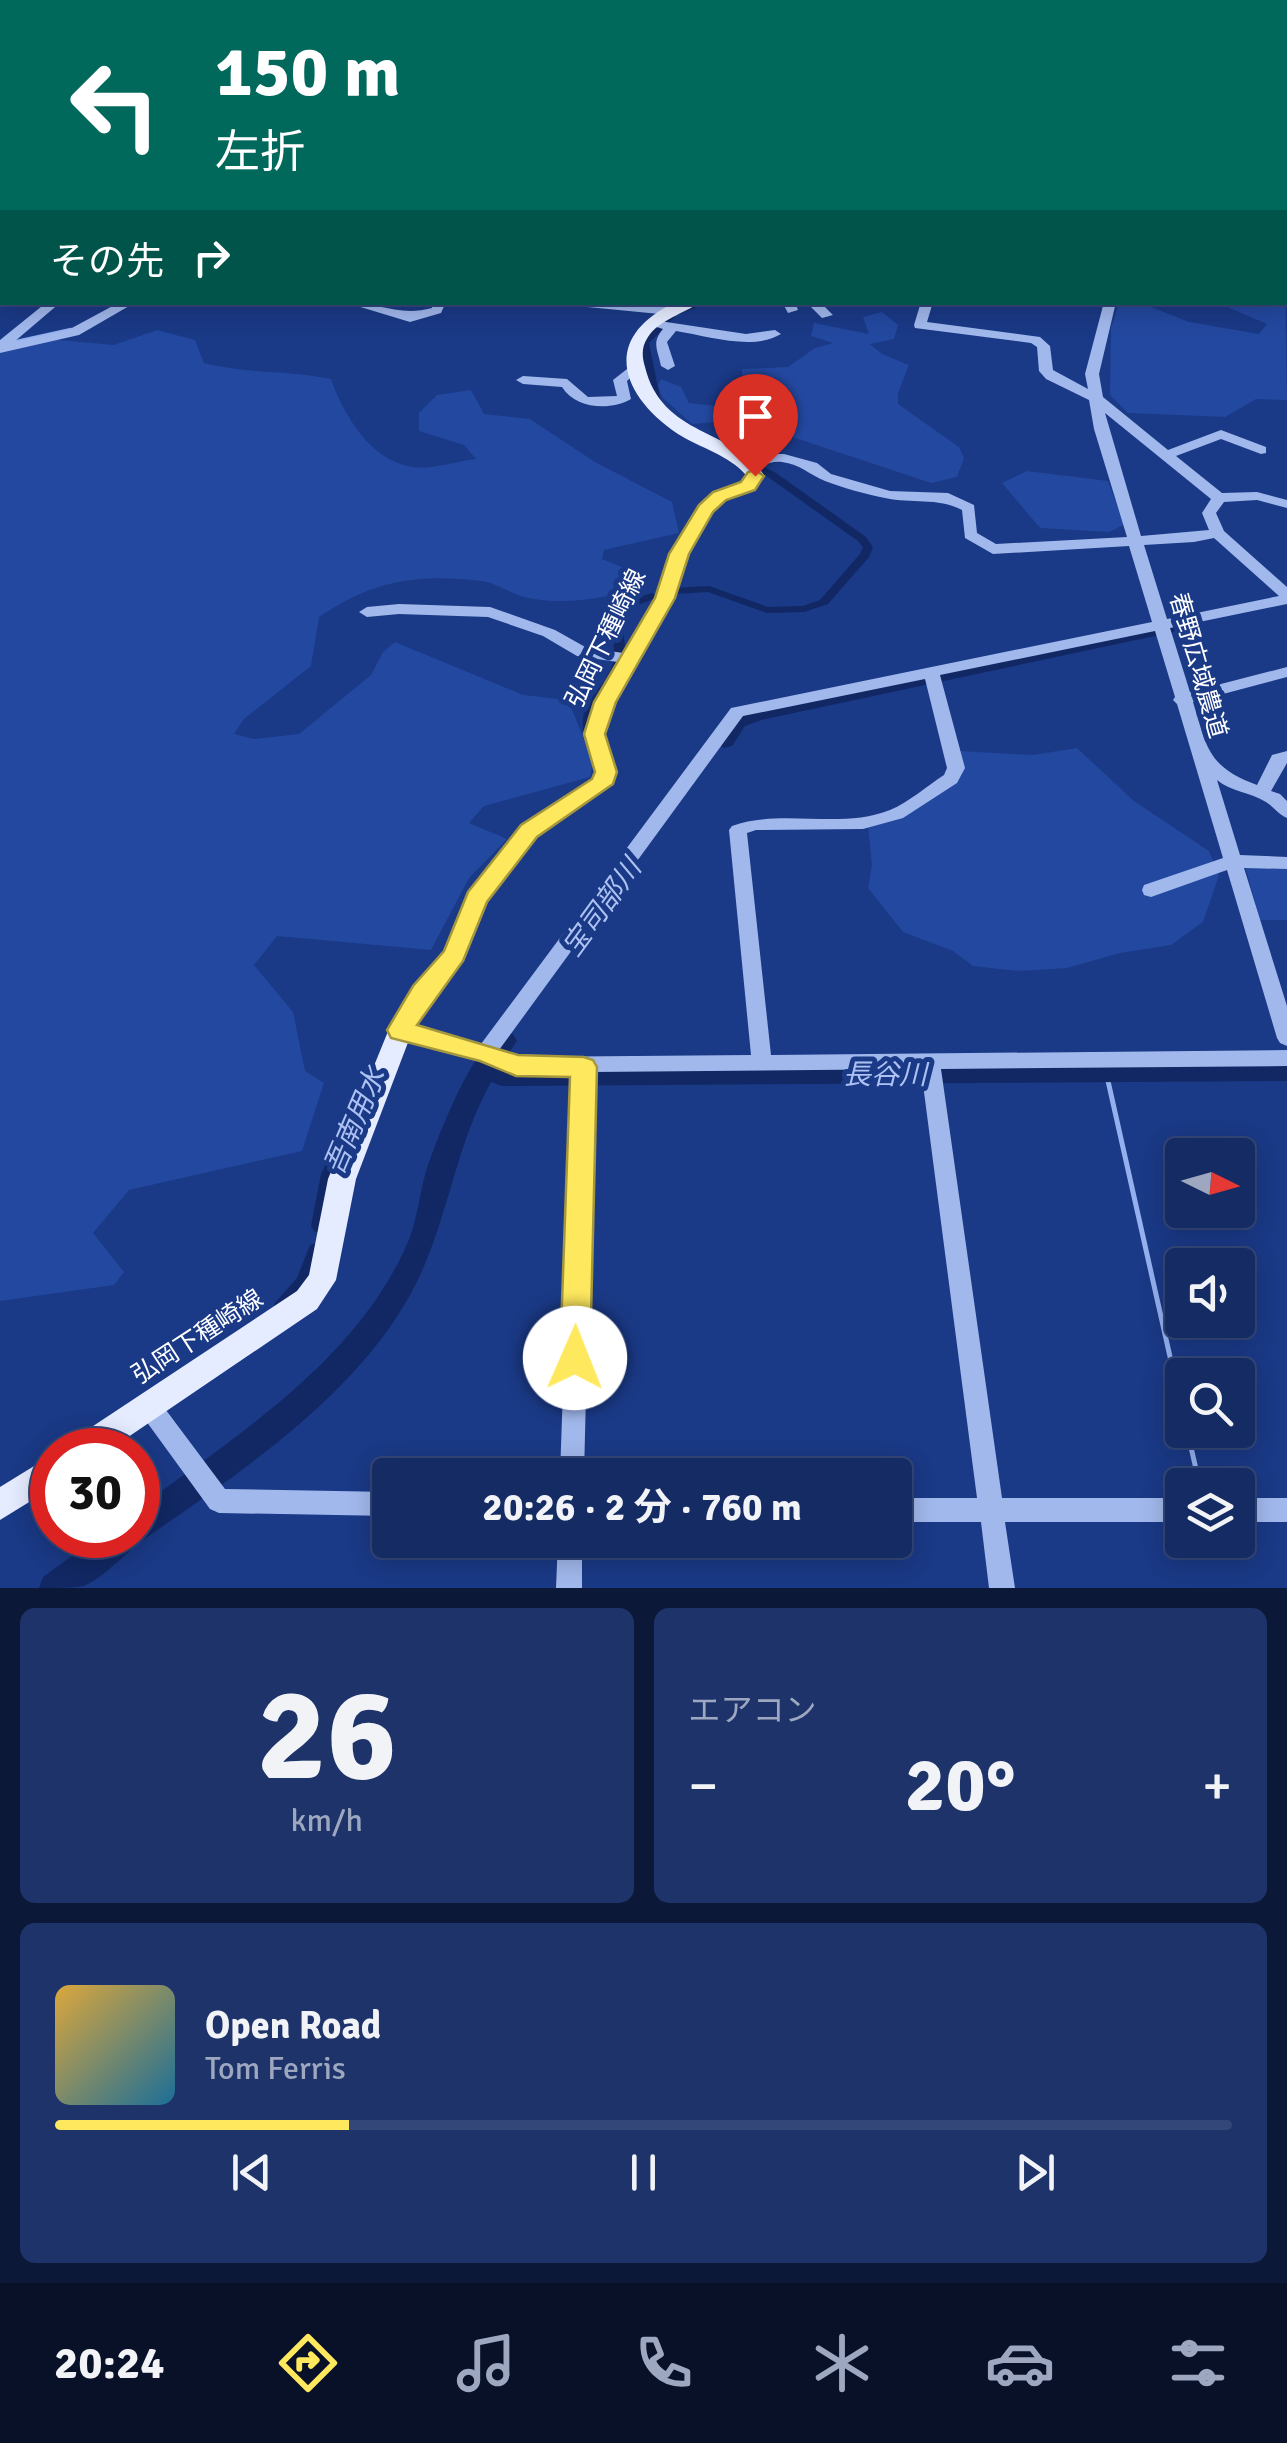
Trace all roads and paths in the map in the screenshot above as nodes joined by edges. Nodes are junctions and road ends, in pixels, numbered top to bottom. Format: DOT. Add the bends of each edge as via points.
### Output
graph roads {
  1 [pos="51,305"];
  2 [pos="124,305"];
  3 [pos="361,305"];
  4 [pos="439,305"];
  5 [pos="589,305"];
  6 [pos="688,305"];
  7 [pos="815,305"];
  8 [pos="926,305"];
  9 [pos="1109,305"];
  10 [pos="827,315"];
  11 [pos="664,323"];
  12 [pos="776,334"];
  13 [pos="0,348"];
  14 [pos="636,366"];
  15 [pos="668,366"];
  16 [pos="523,380"];
  17 [pos="1094,397"];
  18 [pos="1261,450"];
  19 [pos="1164,456"];
  20 [pos="754,464"];
  21 [pos="1219,498"];
  22 [pos="1287,504"];
  23 [pos="1217,533"];
  24 [pos="1136,541"];
  25 [pos="1287,597"];
  26 [pos="367,612"];
  27 [pos="1163,630"];
  28 [pos="624,658"];
  29 [pos="931,672"];
  30 [pos="1287,672"];
  31 [pos="1181,700"];
  32 [pos="1200,757"];
  33 [pos="1287,758"];
  34 [pos="1278,800"];
  35 [pos="1233,861"];
  36 [pos="1287,864"];
  37 [pos="1151,890"];
  38 [pos="400,1030"];
  39 [pos="1287,1038"];
  40 [pos="493,1056"];
  41 [pos="1287,1058"];
  42 [pos="762,1064"];
  43 [pos="930,1064"];
  44 [pos="583,1074"];
  45 [pos="149,1406"];
  46 [pos="116,1428"];
  47 [pos="572,1458"];
  48 [pos="30,1485"];
  49 [pos="372,1504"];
  50 [pos="0,1506"];
  51 [pos="912,1510"];
  52 [pos="990,1510"];
  53 [pos="1165,1510"];
  54 [pos="1255,1510"];
  55 [pos="1287,1510"];
  56 [pos="570,1558"];
  57 [pos="569,1588"];
  58 [pos="1002,1588"];
  1 -- 13 [label="street"];
  2 -- 13 [label="street" via="74,332"];
  3 -- 4 [label="street" via="410,318"];
  5 -- 11 [label="street"];
  6 -- 11 [label="main road"];
  7 -- 10 [label="street"];
  8 -- 17 [label="street" via="920,325 1035,340 1044,346 1050,376"];
  9 -- 17 [label="street, 春野広域農道" via="1094,356"];
  11 -- 12 [label="street" via="746,338"];
  11 -- 14 [label="main road" via="635,342"];
  11 -- 15 [label="street" via="658,346"];
  14 -- 16 [label="street" via="620,380 624,398 587,403 568,383"];
  14 -- 20 [label="main road" via="658,410 702,441"];
  17 -- 19 [label="street"];
  17 -- 24 [label="street, 春野広域農道"];
  18 -- 19 [label="street" via="1221,434"];
  19 -- 21 [label="street"];
  20 -- 24 [label="street" via="784,458 889,495 948,497 969,508 970,535 993,549"];
  20 -- 28 [label="main road, 弘岡下種崎線" via="748,486 706,509 679,554 665,598"];
  21 -- 22 [label="street" via="1256,496"];
  21 -- 23 [label="street" via="1209,513"];
  23 -- 24 [label="street"];
  23 -- 25 [label="street"];
  24 -- 27 [label="street, 春野広域農道"];
  25 -- 27 [label="street"];
  26 -- 28 [label="street" via="490,612 582,652"];
  27 -- 29 [label="street"];
  27 -- 31 [label="street, 春野広域農道"];
  28 -- 38 [label="main road, 弘岡下種崎線" via="594,734 606,772 601,784 529,831 476,898 454,955"];
  29 -- 40 [label="street" via="736,712"];
  29 -- 42 [label="street" via="956,768 951,778 897,814 863,823 755,824 738,830"];
  30 -- 31 [label="street"];
  31 -- 32 [label="street, 春野広域農道"];
  32 -- 34 [label="street" via="1231,782"];
  32 -- 35 [label="street, 春野広域農道"];
  33 -- 34 [label="street" via="1278,758"];
  35 -- 36 [label="street"];
  35 -- 37 [label="street"];
  35 -- 39 [label="street, 春野広域農道"];
  38 -- 40 [label="street"];
  38 -- 45 [label="main road, 弘岡下種崎線" via="342,1180 322,1280 282,1320"];
  40 -- 44 [label="street" via="516,1066"];
  41 -- 43 [label="street"];
  42 -- 43 [label="street"];
  42 -- 44 [label="street"];
  43 -- 52 [label="street"];
  44 -- 47 [label="street"];
  45 -- 46 [label="main road, 弘岡下種崎線"];
  45 -- 49 [label="street" via="219,1501"];
  48 -- 50 [label="main road"];
  51 -- 52 [label="street"];
  52 -- 53 [label="street"];
  52 -- 58 [label="street"];
  54 -- 55 [label="street"];
  56 -- 57 [label="street"];
}
